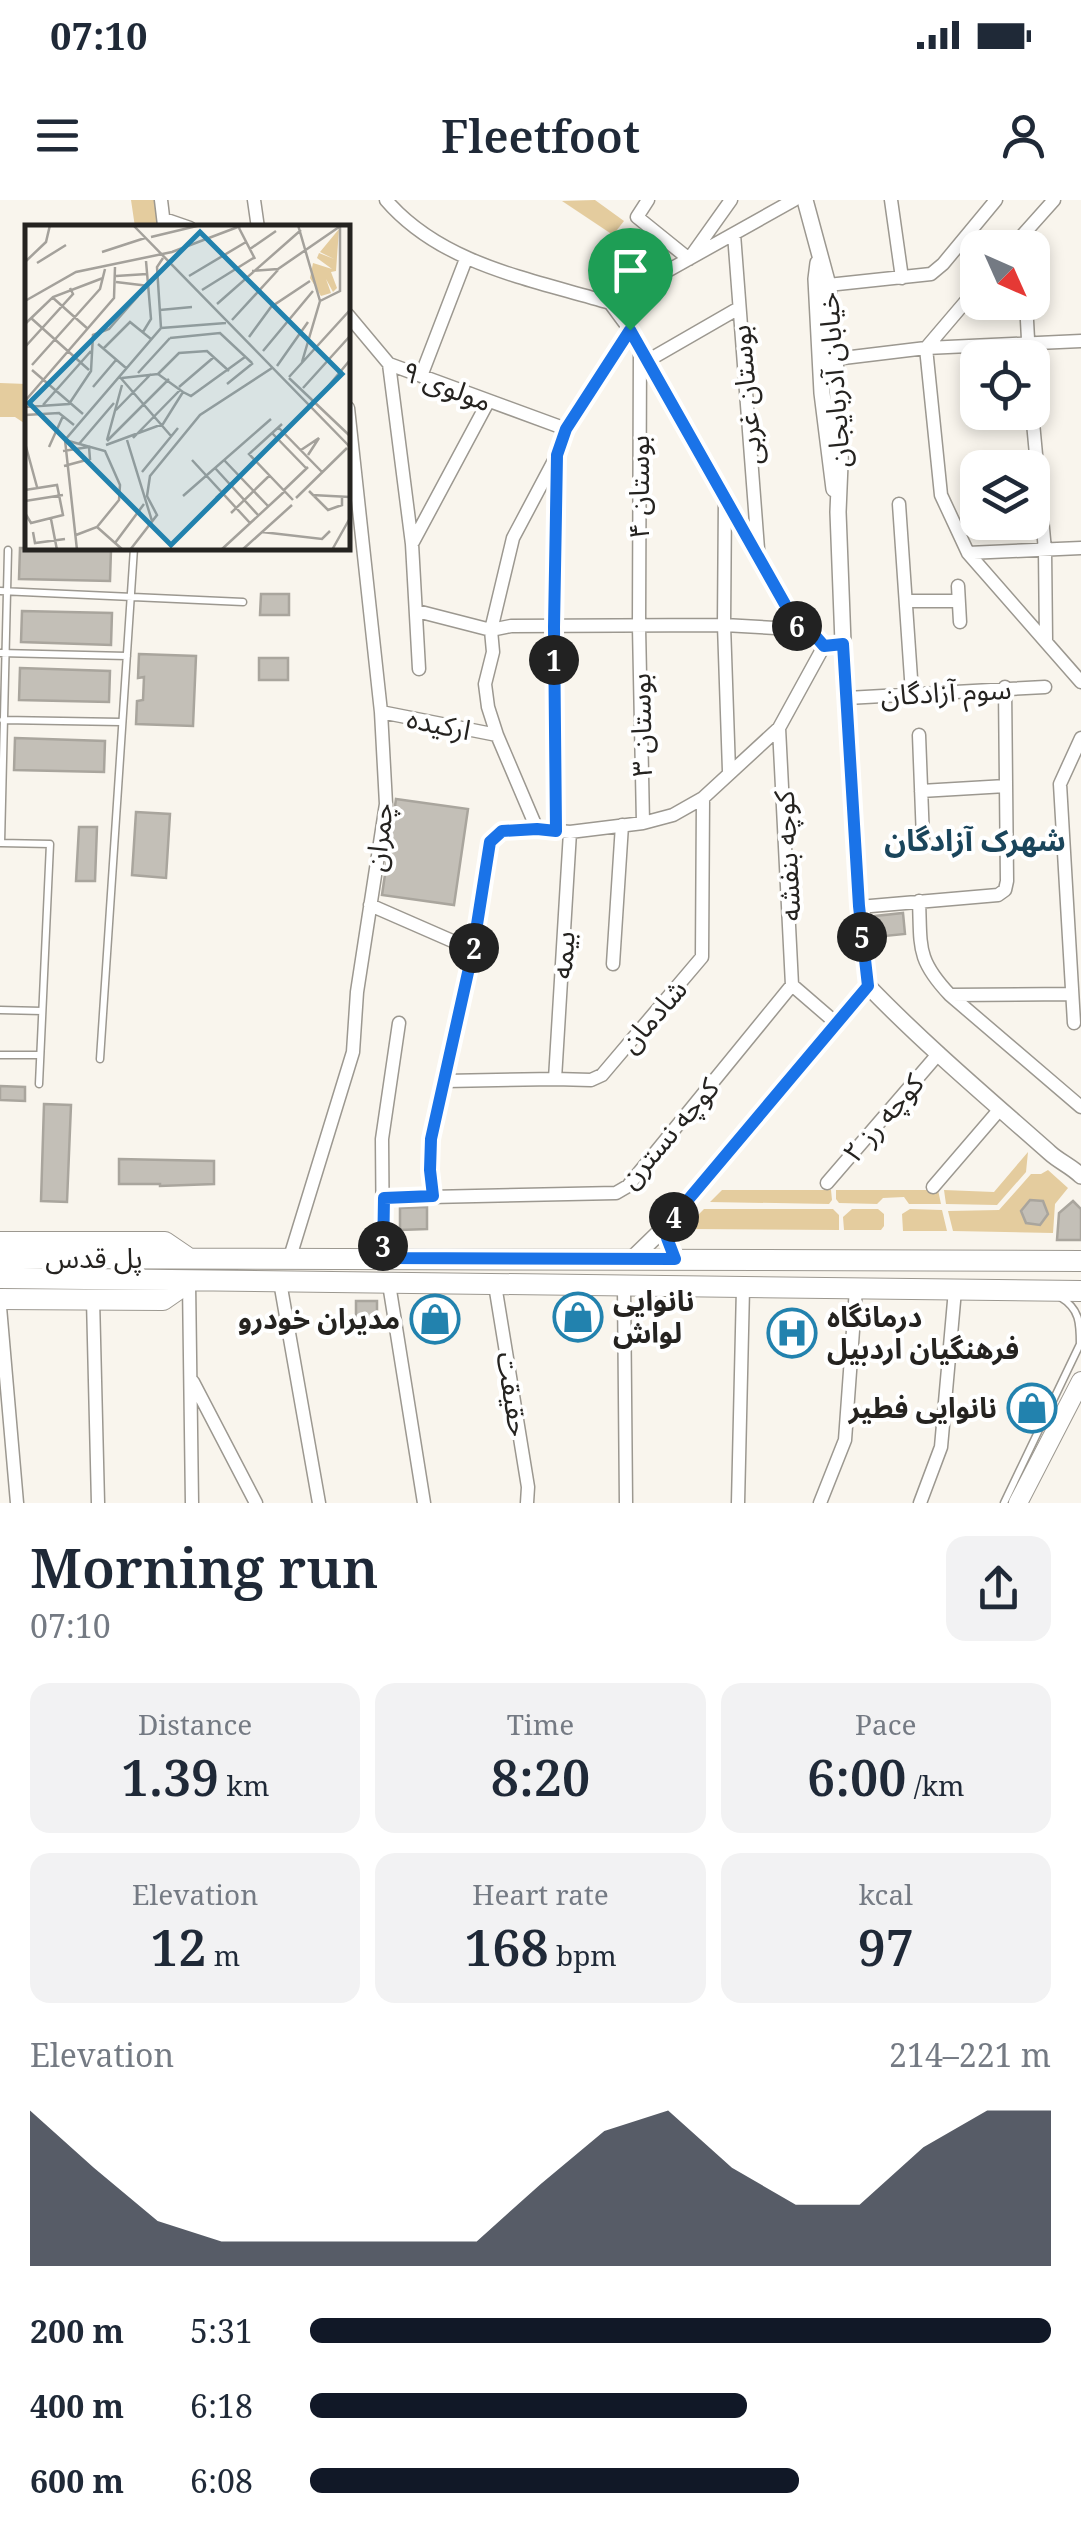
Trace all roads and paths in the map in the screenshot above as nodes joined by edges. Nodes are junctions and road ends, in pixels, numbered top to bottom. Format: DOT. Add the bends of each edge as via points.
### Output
graph roads {
  1 [pos="161,200"];
  2 [pos="254,200"];
  3 [pos="386,200"];
  4 [pos="648,200"];
  5 [pos="731,200"];
  6 [pos="794,200"];
  7 [pos="805,200"];
  8 [pos="891,200"];
  9 [pos="996,200"];
  10 [pos="1054,200"];
  11 [pos="164,223"];
  12 [pos="258,225"];
  13 [pos="1031,230"];
  14 [pos="734,234"];
  15 [pos="820,249"];
  16 [pos="466,259"];
  17 [pos="689,259"];
  18 [pos="902,278"];
  19 [pos="828,284"];
  20 [pos="610,303"];
  21 [pos="739,308"];
  22 [pos="960,308"];
  23 [pos="350,319"];
  24 [pos="630,330"];
  25 [pos="1081,341"];
  26 [pos="1050,346"];
  27 [pos="926,348"];
  28 [pos="960,349"];
  29 [pos="643,355"];
  30 [pos="836,359"];
  31 [pos="389,364"];
  32 [pos="421,376"];
  33 [pos="488,402"];
  34 [pos="350,426"];
  35 [pos="566,429"];
  36 [pos="1034,430"];
  37 [pos="557,455"];
  38 [pos="725,496"];
  39 [pos="899,504"];
  40 [pos="838,512"];
  41 [pos="412,544"];
  42 [pos="1081,548"];
  43 [pos="8,550"];
  44 [pos="134,550"];
  45 [pos="1045,550"];
  46 [pos="968,554"];
  47 [pos="759,556"];
  48 [pos="3,591"];
  49 [pos="132,597"];
  50 [pos="243,602"];
  51 [pos="907,602"];
  52 [pos="417,611"];
  53 [pos="960,622"];
  54 [pos="724,625"];
  55 [pos="639,626"];
  56 [pos="554,627"];
  57 [pos="799,629"];
  58 [pos="490,630"];
  59 [pos="1046,640"];
  60 [pos="843,644"];
  61 [pos="824,646"];
  62 [pos="2,653"];
  63 [pos="127,656"];
  64 [pos="419,670"];
  65 [pos="1081,682"];
  66 [pos="1005,687"];
  67 [pos="1045,687"];
  68 [pos="912,693"];
  69 [pos="847,698"];
  70 [pos="381,712"];
  71 [pos="1,720"];
  72 [pos="121,722"];
  73 [pos="779,728"];
  74 [pos="919,735"];
  75 [pos="497,736"];
  76 [pos="1081,738"];
  77 [pos="730,771"];
  78 [pos="1006,786"];
  79 [pos="921,791"];
  80 [pos="703,798"];
  81 [pos="643,823"];
  82 [pos="622,826"];
  83 [pos="537,829"];
  84 [pos="563,832"];
  85 [pos="922,839"];
  86 [pos="0,844"];
  87 [pos="920,901"];
  88 [pos="370,905"];
  89 [pos="859,906"];
  90 [pos="473,950"];
  91 [pos="613,964"];
  92 [pos="792,985"];
  93 [pos="868,986"];
  94 [pos="1072,994"];
  95 [pos="950,995"];
  96 [pos="0,1010"];
  97 [pos="42,1010"];
  98 [pos="1074,1022"];
  99 [pos="399,1023"];
  100 [pos="836,1024"];
  101 [pos="939,1053"];
  102 [pos="0,1054"];
  103 [pos="40,1054"];
  104 [pos="100,1058"];
  105 [pos="555,1078"];
  106 [pos="445,1080"];
  107 [pos="39,1084"];
  108 [pos="1078,1099"];
  109 [pos="1000,1109"];
  110 [pos="1060,1162"];
  111 [pos="1081,1176"];
  112 [pos="827,1183"];
  113 [pos="933,1187"];
  114 [pos="1081,1189"];
  115 [pos="433,1196"];
  116 [pos="384,1198"];
  117 [pos="666,1226"];
  118 [pos="0,1242"];
  119 [pos="290,1257"];
  120 [pos="0,1258"];
  121 [pos="189,1258"];
  122 [pos="383,1258"];
  123 [pos="803,1258"];
  124 [pos="675,1259"];
  125 [pos="631,1260"];
  126 [pos="1081,1261"];
  127 [pos="0,1278"];
  128 [pos="189,1282"];
  129 [pos="280,1282"];
  130 [pos="389,1284"];
  131 [pos="495,1285"];
  132 [pos="624,1286"];
  133 [pos="744,1288"];
  134 [pos="860,1289"];
  135 [pos="955,1290"];
  136 [pos="1050,1291"];
  137 [pos="1081,1291"];
  138 [pos="0,1299"];
  139 [pos="93,1300"];
  140 [pos="0,1307"];
  141 [pos="1080,1343"];
  142 [pos="192,1380"];
  143 [pos="1081,1380"];
  144 [pos="17,1503"];
  145 [pos="98,1503"];
  146 [pos="192,1503"];
  147 [pos="256,1503"];
  148 [pos="318,1503"];
  149 [pos="424,1503"];
  150 [pos="526,1503"];
  151 [pos="626,1503"];
  152 [pos="738,1503"];
  153 [pos="820,1503"];
  154 [pos="920,1503"];
  155 [pos="1004,1503"];
  156 [pos="1018,1503"];
  1 -- 11 [label="street"];
  2 -- 12 [label="street"];
  3 -- 16 [label="street" via="421,234"];
  4 -- 17 [label="street" via="637,217"];
  5 -- 17 [label="street"];
  6 -- 14 [label="street"];
  7 -- 15 [label="street, خیابان آذربایجان"];
  8 -- 18 [label="street"];
  9 -- 18 [label="street" via="931,274"];
  10 -- 13 [label="street"];
  14 -- 17 [label="street"];
  14 -- 21 [label="street, بوستان غربی"];
  15 -- 19 [label="street, خیابان آذربایجان"];
  15 -- 40 [label="street, خیابان آذربایجان" via="822,393"];
  16 -- 20 [label="street"];
  16 -- 32 [label="street"];
  17 -- 20 [label="street"];
  18 -- 19 [label="street"];
  19 -- 30 [label="street, خیابان آذربایجان"];
  20 -- 24 [label="street, بوستان غربی"];
  21 -- 29 [label="street"];
  21 -- 47 [label="street, بوستان غربی"];
  22 -- 27 [label="street"];
  23 -- 31 [label="street, مولوی ۹"];
  24 -- 29 [label="street, بوستان غربی"];
  24 -- 35 [label="street"];
  25 -- 26 [label="street"];
  27 -- 28 [label="street"];
  27 -- 30 [label="street"];
  27 -- 46 [label="street" via="941,495"];
  29 -- 38 [label="street, بوستان غربی"];
  29 -- 55 [label="street, بوستان ۴"];
  30 -- 40 [label="street, خیابان آذربایجان"];
  31 -- 32 [label="street, مولوی ۹"];
  31 -- 41 [label="street"];
  32 -- 33 [label="street, مولوی ۹"];
  33 -- 35 [label="street, مولوی ۹"];
  33 -- 41 [label="street"];
  34 -- 70 [label="street, چمران"];
  35 -- 37 [label="street"];
  36 -- 45 [label="street"];
  37 -- 56 [label="street, بیمه"];
  37 -- 58 [label="street" via="513,538"];
  38 -- 47 [label="street, بوستان غربی"];
  38 -- 54 [label="street"];
  39 -- 51 [label="street"];
  40 -- 60 [label="street, خیابان آذربایجان"];
  41 -- 52 [label="street"];
  42 -- 45 [label="street"];
  43 -- 48 [label="lane"];
  44 -- 49 [label="lane"];
  45 -- 46 [label="street"];
  45 -- 59 [label="street"];
  46 -- 59 [label="street"];
  47 -- 57 [label="street, بوستان غربی"];
  48 -- 49 [label="lane"];
  48 -- 62 [label="lane"];
  49 -- 50 [label="lane"];
  49 -- 63 [label="lane"];
  51 -- 53 [label="street" via="958,594"];
  51 -- 68 [label="street"];
  52 -- 58 [label="street"];
  52 -- 64 [label="street"];
  54 -- 55 [label="street"];
  54 -- 57 [label="street"];
  54 -- 77 [label="street"];
  55 -- 56 [label="street"];
  55 -- 81 [label="street, بوستان ۳"];
  56 -- 58 [label="street"];
  56 -- 84 [label="street, بیمه"];
  57 -- 61 [label="street" via="810,630"];
  58 -- 75 [label="street" via="486,684"];
  59 -- 65 [label="street"];
  60 -- 61 [label="street"];
  60 -- 69 [label="street, خیابان آذربایجان"];
  61 -- 73 [label="street"];
  62 -- 63 [label="lane"];
  62 -- 71 [label="lane"];
  63 -- 72 [label="lane"];
  66 -- 67 [label="street, سوم آزادگان"];
  66 -- 68 [label="street, سوم آزادگان"];
  66 -- 78 [label="street"];
  68 -- 69 [label="street, سوم آزادگان"];
  69 -- 89 [label="street, خیابان آذربایجان"];
  70 -- 75 [label="street, ارکیده"];
  70 -- 88 [label="street, چمران" via="386,804"];
  71 -- 72 [label="lane"];
  71 -- 86 [label="lane"];
  72 -- 104 [label="lane"];
  73 -- 77 [label="street"];
  73 -- 92 [label="street, کوچه بنفشه"];
  74 -- 79 [label="street"];
  75 -- 83 [label="street"];
  76 -- 94 [label="street" via="1060,784"];
  77 -- 80 [label="street"];
  78 -- 79 [label="street"];
  78 -- 87 [label="street" via="1004,890"];
  79 -- 85 [label="street"];
  80 -- 81 [label="street"];
  80 -- 105 [label="street, شادمان" via="702,957 598,1079"];
  81 -- 82 [label="street"];
  82 -- 84 [label="street"];
  82 -- 91 [label="street"];
  83 -- 84 [label="street"];
  83 -- 90 [label="street" via="502,831 490,842"];
  84 -- 105 [label="street, بیمه"];
  86 -- 97 [label="lane" via="50,844"];
  87 -- 89 [label="street"];
  87 -- 95 [label="street" via="926,968"];
  88 -- 90 [label="street"];
  88 -- 119 [label="street, چمران" via="353,1052"];
  89 -- 93 [label="street, خیابان آذربایجان"];
  90 -- 106 [label="street"];
  92 -- 100 [label="street"];
  92 -- 115 [label="street, کوچه نسترن" via="621,1191"];
  93 -- 100 [label="street"];
  93 -- 101 [label="street"];
  94 -- 95 [label="street"];
  94 -- 98 [label="street"];
  95 -- 108 [label="street"];
  96 -- 97 [label="lane"];
  97 -- 103 [label="lane"];
  99 -- 116 [label="street" via="382,1139"];
  100 -- 117 [label="street"];
  101 -- 109 [label="street"];
  101 -- 112 [label="street, کوچه رز ۲"];
  102 -- 103 [label="lane"];
  103 -- 107 [label="lane"];
  105 -- 106 [label="street, شادمان"];
  106 -- 115 [label="street" via="431,1139"];
  109 -- 110 [label="street"];
  109 -- 113 [label="street"];
  110 -- 111 [label="street"];
  110 -- 114 [label="street"];
  115 -- 116 [label="street, کوچه نسترن"];
  116 -- 122 [label="street"];
  117 -- 124 [label="street"];
  117 -- 125 [label="street"];
  118 -- 121 [label="main road" via="165,1242"];
  119 -- 121 [label="main road, پل قدس"];
  119 -- 122 [label="main road, پل قدس"];
  120 -- 121 [label="main road, پل قدس"];
  122 -- 125 [label="main road, پل قدس"];
  123 -- 124 [label="main road, پل قدس"];
  123 -- 126 [label="main road"];
  123 -- 134 [label="main road" via="819,1269 874,1272 876,1285"];
  124 -- 125 [label="main road, پل قدس"];
  127 -- 128 [label="main road, پل قدس"];
  128 -- 129 [label="main road, پل قدس"];
  128 -- 139 [label="main road" via="164,1300"];
  128 -- 142 [label="street"];
  129 -- 130 [label="main road, پل قدس"];
  129 -- 148 [label="street"];
  130 -- 131 [label="main road, پل قدس"];
  130 -- 149 [label="street"];
  131 -- 132 [label="main road, پل قدس"];
  131 -- 150 [label="street, حقیقت"];
  132 -- 133 [label="main road, پل قدس"];
  132 -- 151 [label="street"];
  133 -- 134 [label="main road, پل قدس"];
  133 -- 152 [label="street"];
  134 -- 135 [label="main road, پل قدس"];
  134 -- 153 [label="street" via="844,1440"];
  135 -- 136 [label="main road, پل قدس"];
  135 -- 154 [label="street" via="942,1448"];
  136 -- 137 [label="main road, پل قدس"];
  136 -- 141 [label="lane" via="1080,1318"];
  138 -- 139 [label="main road"];
  139 -- 145 [label="street"];
  140 -- 144 [label="street"];
  141 -- 155 [label="lane"];
  142 -- 146 [label="street"];
  142 -- 147 [label="street"];
  143 -- 156 [label="main road"];
}
